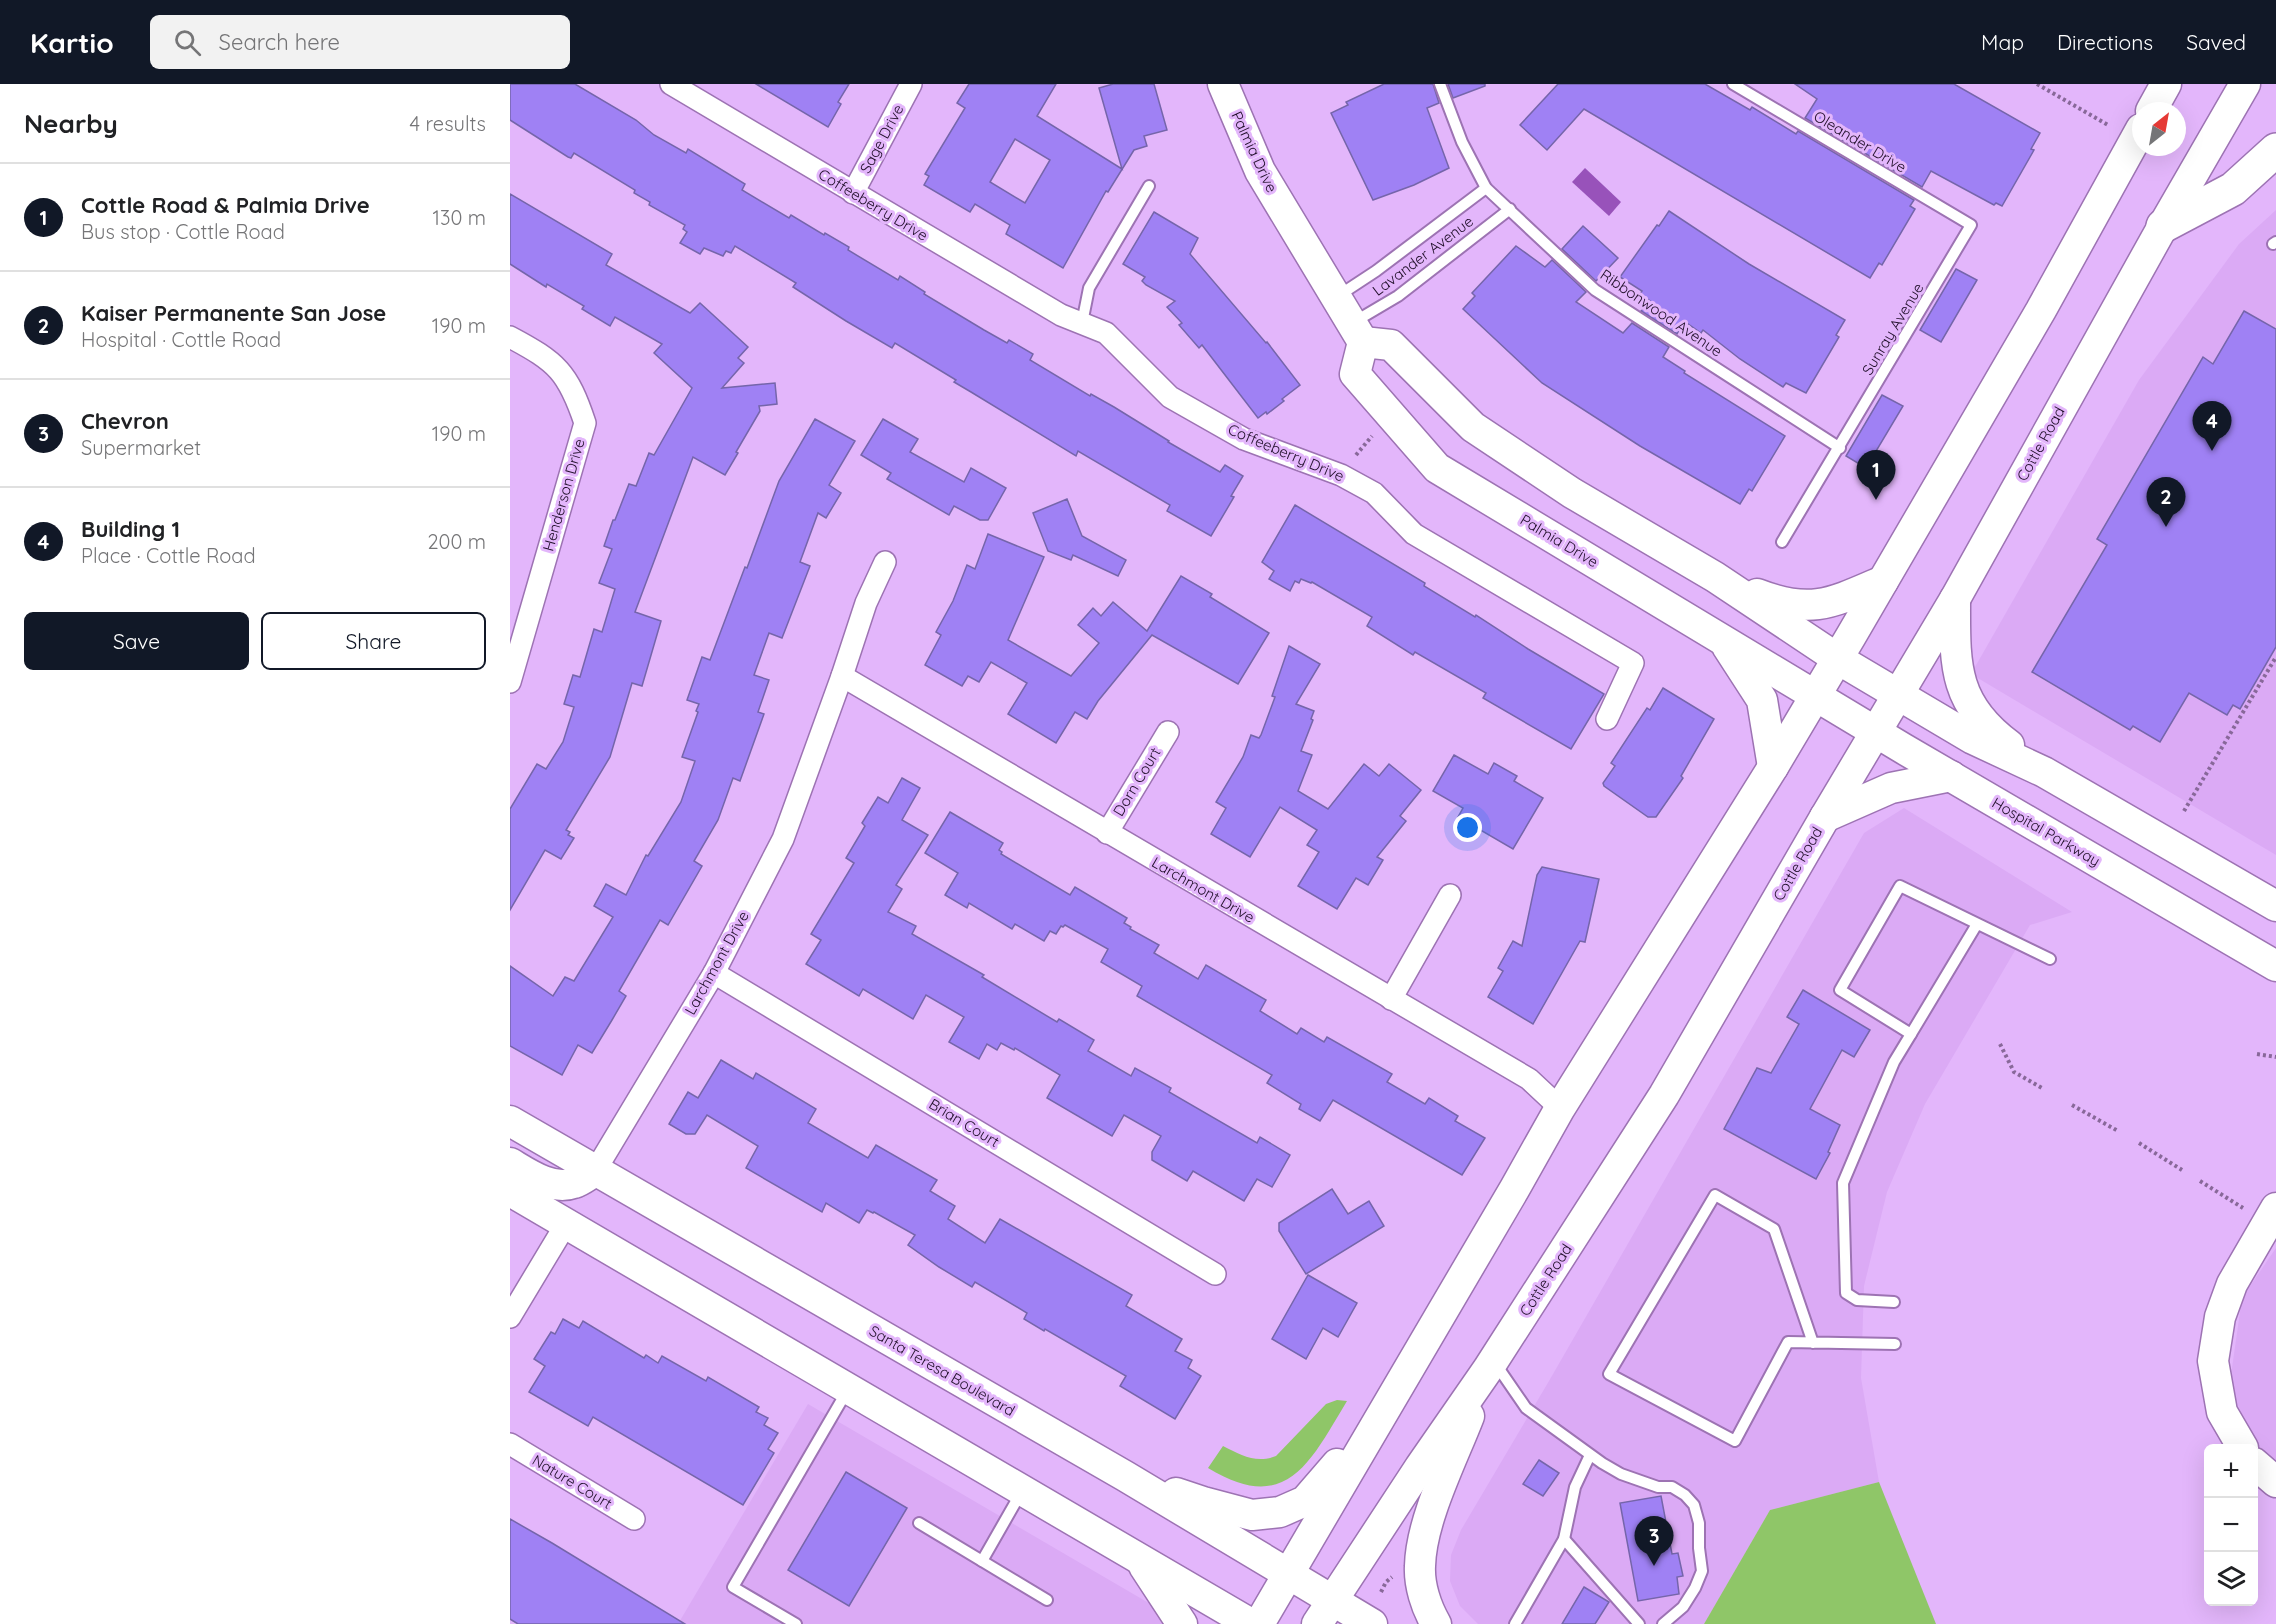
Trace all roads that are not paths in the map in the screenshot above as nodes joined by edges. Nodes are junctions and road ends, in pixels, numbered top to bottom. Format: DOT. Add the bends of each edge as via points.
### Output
graph roads {
  1 [pos="671,84"];
  2 [pos="910,84"];
  3 [pos="1223,84"];
  4 [pos="1440,84"];
  5 [pos="1733,84"];
  6 [pos="2166,84"];
  7 [pos="2245,84"];
  8 [pos="2156,102"];
  9 [pos="2132,145"];
  10 [pos="2276,150"];
  11 [pos="1149,186"];
  12 [pos="1486,188"];
  13 [pos="853,193"];
  14 [pos="1510,209"];
  15 [pos="1971,225"];
  16 [pos="2163,226"];
  17 [pos="1336,297"];
  18 [pos="1082,323"];
  19 [pos="1357,333"];
  20 [pos="510,337"];
  21 [pos="1840,448"];
  22 [pos="1782,542"];
  23 [pos="885,562"];
  24 [pos="1715,577"];
  25 [pos="1883,582"];
  26 [pos="1955,599"];
  27 [pos="1722,638"];
  28 [pos="1838,659"];
  29 [pos="842,676"];
  30 [pos="510,682"];
  31 [pos="1816,695"];
  32 [pos="1898,695"];
  33 [pos="1607,719"];
  34 [pos="1877,731"];
  35 [pos="1168,732"];
  36 [pos="1773,767"];
  37 [pos="2044,772"];
  38 [pos="1951,776"];
  39 [pos="1825,817"];
  40 [pos="1107,833"];
  41 [pos="1450,895"];
  42 [pos="2276,906"];
  43 [pos="1977,924"];
  44 [pos="2050,959"];
  45 [pos="2276,966"];
  46 [pos="714,973"];
  47 [pos="1391,999"];
  48 [pos="1911,1034"];
  49 [pos="1560,1108"];
  50 [pos="510,1121"];
  51 [pos="510,1163"];
  52 [pos="595,1171"];
  53 [pos="510,1191"];
  54 [pos="2276,1208"];
  55 [pos="566,1224"];
  56 [pos="1215,1274"];
  57 [pos="1894,1302"];
  58 [pos="510,1317"];
  59 [pos="1812,1342"];
  60 [pos="1895,1344"];
  61 [pos="1491,1365"];
  62 [pos="849,1388"];
  63 [pos="1386,1407"];
  64 [pos="510,1444"];
  65 [pos="2240,1444"];
  66 [pos="1590,1455"];
  67 [pos="2258,1466"];
  68 [pos="1125,1476"];
  69 [pos="2276,1482"];
  70 [pos="1022,1491"];
  71 [pos="634,1519"];
  72 [pos="919,1523"];
  73 [pos="1564,1539"];
  74 [pos="982,1561"];
  75 [pos="1141,1561"];
  76 [pos="1288,1574"];
  77 [pos="1047,1600"];
  78 [pos="1324,1612"];
  79 [pos="796,1624"];
  80 [pos="1182,1624"];
  81 [pos="1251,1624"];
  82 [pos="1259,1624"];
  83 [pos="1372,1624"];
  84 [pos="1436,1624"];
  85 [pos="1515,1624"];
  86 [pos="1639,1624"];
  87 [pos="1663,1624"];
  1 -- 13 [label="street, Coffeeberry Drive"];
  2 -- 13 [label="street, Sage Drive"];
  3 -- 17 [label="main road, Palmia Drive" via="1260,171"];
  4 -- 12 [label="lane, Ribbonwood Avenue" via="1462,142"];
  5 -- 15 [label="lane, Oleander Drive"];
  6 -- 8 [label="main road"];
  7 -- 16 [label="main road, Cottle Road"];
  9 -- 25 [label="main road"];
  10 -- 16 [label="highway" via="2233,189"];
  11 -- 18 [label="lane" via="1089,288"];
  12 -- 14 [label="lane, Ribbonwood Avenue"];
  12 -- 17 [label="lane, Lavander Avenue"];
  13 -- 18 [label="street, Coffeeberry Drive" via="1061,315"];
  14 -- 19 [label="lane, Lavander Avenue"];
  14 -- 21 [label="lane, Ribbonwood Avenue" via="1595,290"];
  15 -- 21 [label="lane, Sunray Avenue"];
  16 -- 26 [label="main road, Cottle Road"];
  17 -- 19 [label="main road, Palmia Drive"];
  18 -- 33 [label="street, Coffeeberry Drive" via="1106,333 1170,397 1244,439 1341,475 1374,493 1414,534 1633,663"];
  19 -- 24 [label="main road" via="1391,345 1473,427 1572,493"];
  19 -- 27 [label="main road, Palmia Drive" via="1355,374 1437,468"];
  20 -- 30 [label="street, Henderson Drive" via="543,354 564,375 585,423"];
  21 -- 22 [label="lane, Sunray Avenue"];
  23 -- 29 [label="street, Larchmont Drive" via="866,603"];
  24 -- 25 [label="main road" via="1792,605 1812,606"];
  24 -- 28 [label="main road"];
  25 -- 28 [label="main road"];
  26 -- 32 [label="main road, Cottle Road"];
  26 -- 37 [label="main road" via="1954,649 1966,698 1997,736"];
  27 -- 31 [label="main road, Palmia Drive"];
  27 -- 36 [label="main road" via="1762,700"];
  28 -- 31 [label="main road"];
  28 -- 32 [label="main road"];
  29 -- 40 [label="street, Larchmont Drive"];
  29 -- 46 [label="street, Larchmont Drive" via="783,839"];
  31 -- 34 [label="main road, Hospital Parkway"];
  31 -- 36 [label="main road"];
  32 -- 34 [label="main road, Cottle Road"];
  32 -- 37 [label="main road" via="1973,739"];
  34 -- 38 [label="main road, Hospital Parkway"];
  34 -- 39 [label="main road, Cottle Road"];
  35 -- 40 [label="street, Dorn Court"];
  36 -- 49 [label="main road"];
  37 -- 42 [label="main road"];
  38 -- 39 [label="main road" via="1892,788"];
  38 -- 45 [label="main road, Hospital Parkway"];
  39 -- 61 [label="main road, Cottle Road" via="1664,1095"];
  40 -- 47 [label="street, Larchmont Drive"];
  41 -- 47 [label="street"];
  43 -- 44 [label="lane"];
  43 -- 48 [label="lane"];
  43 -- 48 [label="lane" via="1900,886 1840,990"];
  46 -- 52 [label="street, Larchmont Drive"];
  46 -- 56 [label="street, Brian Court"];
  47 -- 49 [label="street, Larchmont Drive" via="1529,1079"];
  48 -- 57 [label="lane" via="1894,1062 1843,1183 1846,1293 1857,1300"];
  49 -- 63 [label="main road"];
  50 -- 52 [label="main road, Santa Teresa Boulevard"];
  51 -- 52 [label="main road" via="536,1179 558,1184 572,1184"];
  52 -- 68 [label="main road, Santa Teresa Boulevard"];
  53 -- 55 [label="main road"];
  54 -- 65 [label="main road" via="2232,1284 2220,1317 2213,1360 2222,1412"];
  55 -- 58 [label="street"];
  55 -- 62 [label="main road"];
  59 -- 59 [label="lane" via="1774,1229 1715,1194 1609,1374 1735,1441 1788,1342"];
  59 -- 60 [label="lane"];
  61 -- 66 [label="lane" via="1526,1408"];
  61 -- 78 [label="main road, Cottle Road"];
  61 -- 84 [label="main road" via="1434,1504 1421,1554 1423,1594"];
  62 -- 70 [label="main road"];
  62 -- 79 [label="lane" via="733,1587"];
  63 -- 68 [label="main road" via="1305,1501 1280,1512 1252,1515"];
  63 -- 76 [label="main road"];
  64 -- 71 [label="street, Nature Court"];
  66 -- 73 [label="lane" via="1575,1487"];
  66 -- 87 [label="lane" via="1621,1474 1658,1487 1672,1487 1694,1505 1702,1571 1683,1606"];
  67 -- 69 [label="main road"];
  68 -- 76 [label="main road, Santa Teresa Boulevard"];
  70 -- 74 [label="lane"];
  70 -- 75 [label="main road"];
  72 -- 74 [label="lane"];
  73 -- 85 [label="lane"];
  73 -- 86 [label="lane"];
  74 -- 77 [label="lane"];
  75 -- 80 [label="main road"];
  75 -- 81 [label="main road"];
  76 -- 78 [label="main road, Santa Teresa Boulevard"];
  76 -- 82 [label="main road"];
  78 -- 83 [label="main road, Santa Teresa Boulevard"];
}
